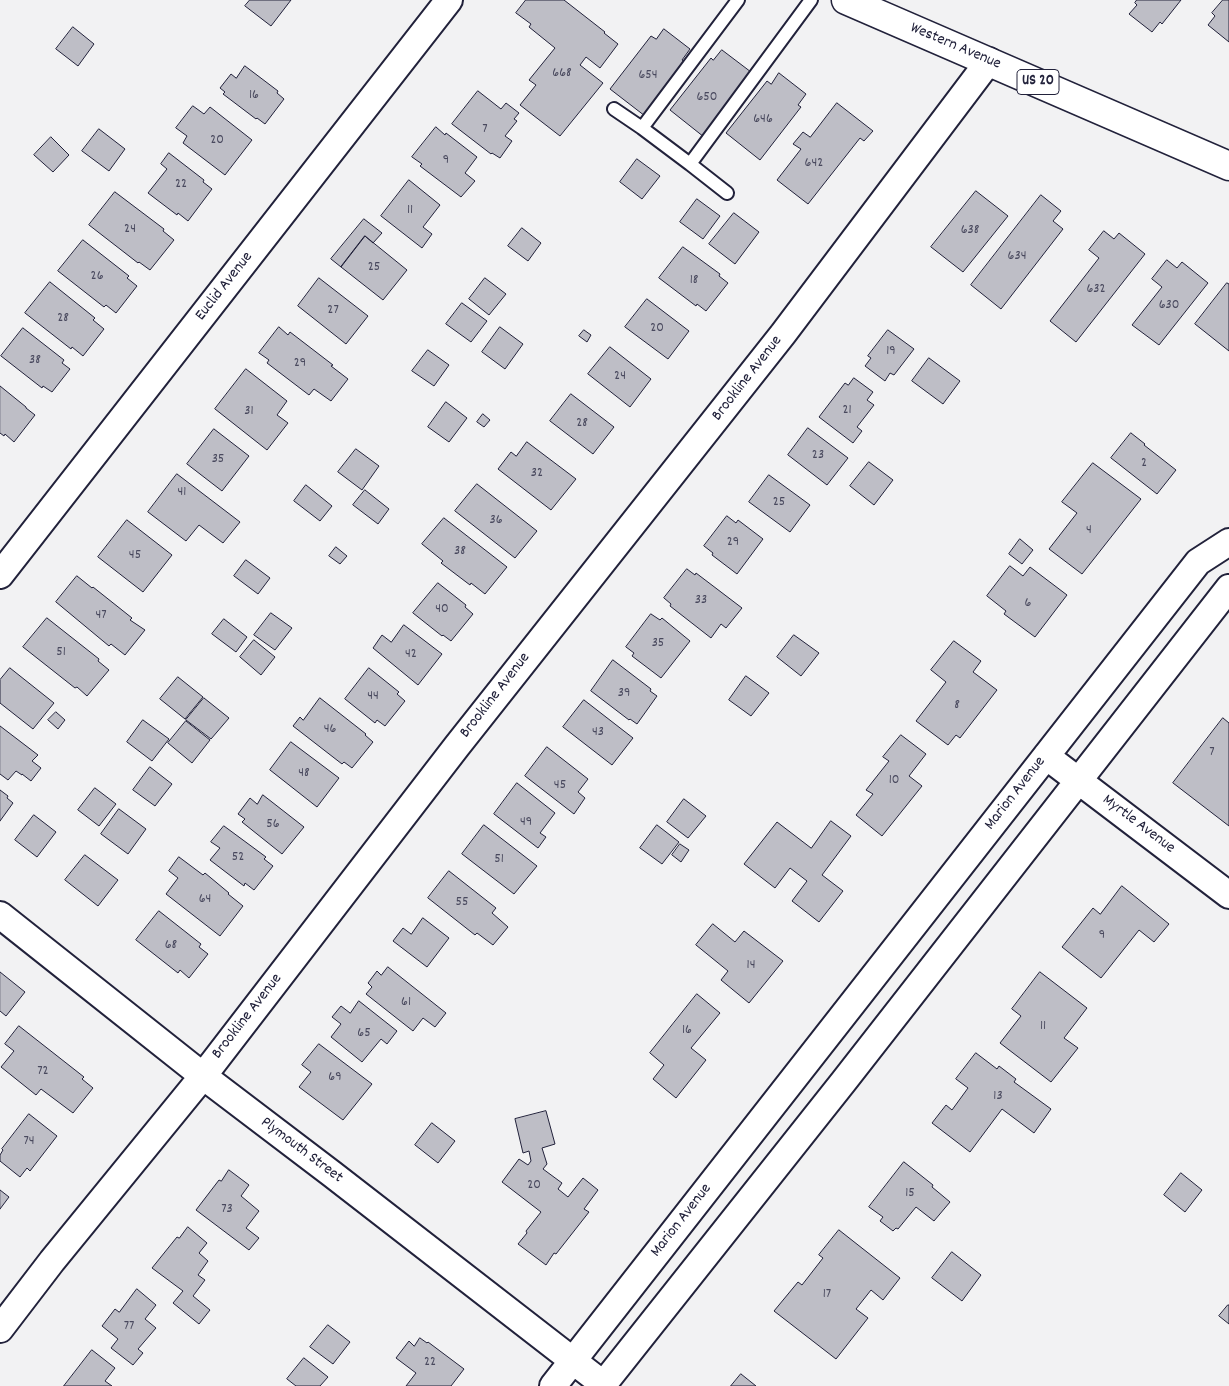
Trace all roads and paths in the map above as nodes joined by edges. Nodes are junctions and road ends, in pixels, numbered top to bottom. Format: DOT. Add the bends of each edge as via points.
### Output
graph roads {
  1 [pos="449,0"];
  2 [pos="738,0"];
  3 [pos="811,0"];
  4 [pos="846,0"];
  5 [pos="989,61"];
  6 [pos="614,110"];
  7 [pos="642,128"];
  8 [pos="1225,158"];
  9 [pos="690,164"];
  10 [pos="727,194"];
  11 [pos="1229,542"];
  12 [pos="0,575"];
  13 [pos="1229,588"];
  14 [pos="1046,756"];
  15 [pos="1079,780"];
  16 [pos="1229,895"];
  17 [pos="0,916"];
  18 [pos="812,1056"];
  19 [pos="202,1076"];
  20 [pos="844,1081"];
  21 [pos="0,1329"];
  22 [pos="572,1360"];
  23 [pos="602,1385"];
  24 [pos="553,1386"];
  1 -- 12 [label="street, Euclid Avenue"];
  2 -- 7 [label="lane"];
  3 -- 9 [label="lane"];
  4 -- 5 [label="main road, Western Avenue / US 20"];
  5 -- 8 [label="main road, Western Avenue / US 20"];
  5 -- 19 [label="street, Brookline Avenue" via="784,334 457,746"];
  6 -- 7 [label="lane"];
  7 -- 9 [label="lane"];
  9 -- 10 [label="lane"];
  11 -- 14 [label="street, Marion Avenue" via="1198,562"];
  13 -- 15 [label="street"];
  14 -- 15 [label="street, Myrtle Avenue"];
  14 -- 18 [label="street, Marion Avenue"];
  15 -- 16 [label="street, Myrtle Avenue"];
  15 -- 20 [label="street"];
  17 -- 19 [label="street, Plymouth Street"];
  18 -- 20 [label="street"];
  18 -- 22 [label="street, Marion Avenue"];
  19 -- 21 [label="street, Brookline Avenue"];
  19 -- 22 [label="street, Plymouth Street"];
  20 -- 23 [label="street"];
  22 -- 23 [label="street, Plymouth Street"];
  22 -- 24 [label="street, Marion Avenue"];
}
